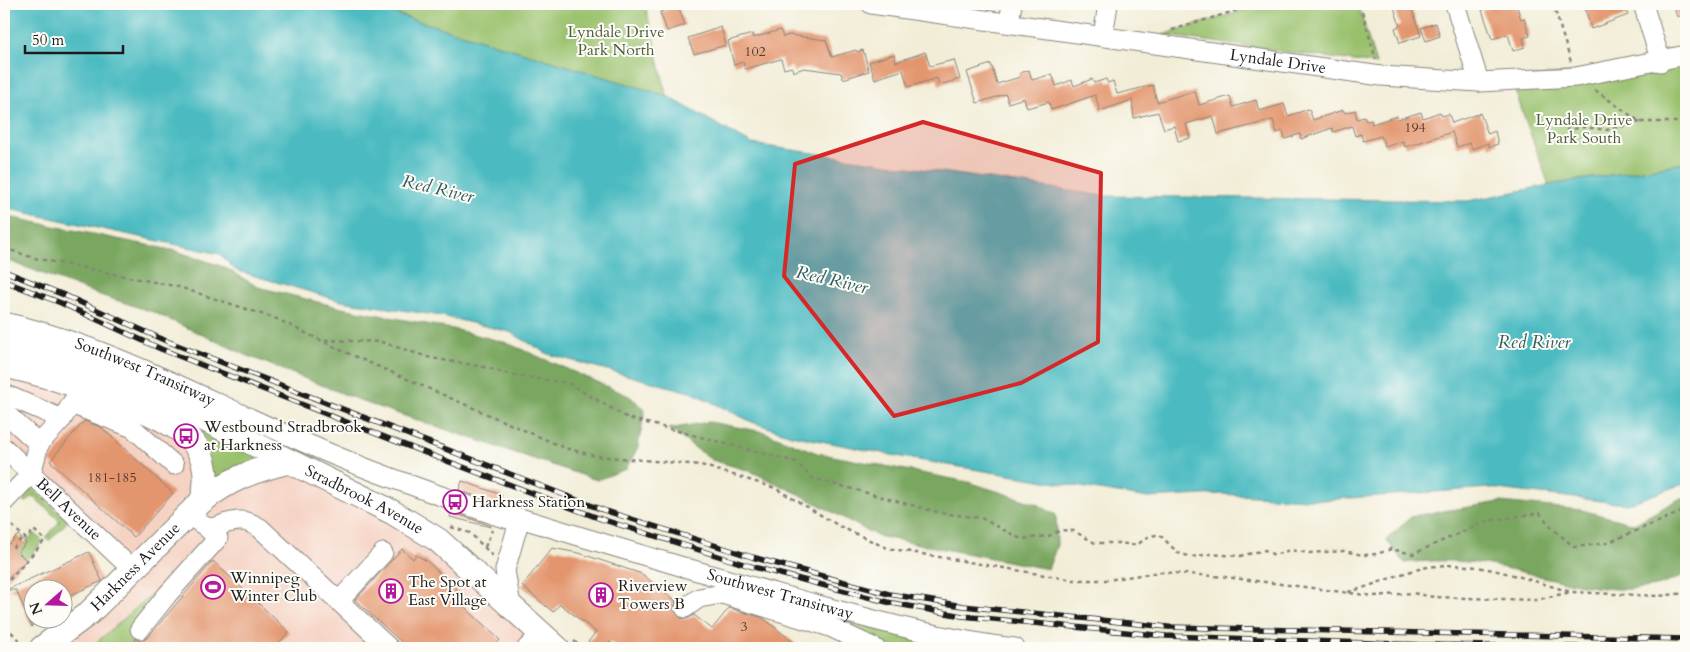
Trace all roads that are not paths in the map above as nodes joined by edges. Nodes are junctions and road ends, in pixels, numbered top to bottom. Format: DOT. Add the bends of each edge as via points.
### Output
graph roads {
  1 [pos="872,4"];
  2 [pos="1012,4"];
  3 [pos="1108,4"];
  4 [pos="1455,4"];
  5 [pos="1643,4"];
  6 [pos="912,7"];
  7 [pos="1009,23"];
  8 [pos="1103,36"];
  9 [pos="1686,55"];
  10 [pos="1661,62"];
  11 [pos="1479,82"];
  12 [pos="4,322"];
  13 [pos="4,343"];
  14 [pos="4,365"];
  15 [pos="4,394"];
  16 [pos="72,404"];
  17 [pos="4,412"];
  18 [pos="39,444"];
  19 [pos="310,445"];
  20 [pos="4,448"];
  21 [pos="287,462"];
  22 [pos="174,465"];
  23 [pos="31,474"];
  24 [pos="4,502"];
  25 [pos="200,515"];
  26 [pos="520,518"];
  27 [pos="383,553"];
  28 [pos="133,570"];
  29 [pos="339,601"];
  30 [pos="511,606"];
  31 [pos="685,608"];
  32 [pos="89,613"];
  33 [pos="140,629"];
  34 [pos="542,643"];
  35 [pos="42,648"];
  36 [pos="71,648"];
  37 [pos="389,648"];
  38 [pos="875,648"];
  39 [pos="1015,648"];
  1 -- 6 [label="street, Lyndale Drive"];
  2 -- 7 [label="street"];
  3 -- 8 [label="street"];
  4 -- 11 [label="street"];
  5 -- 10 [label="street"];
  6 -- 7 [label="street, Lyndale Drive"];
  7 -- 8 [label="street, Lyndale Drive"];
  8 -- 11 [label="street, Lyndale Drive" via="1381,76"];
  9 -- 10 [label="street, Lyndale Drive"];
  10 -- 11 [label="street, Lyndale Drive" via="1579,77"];
  12 -- 19 [label="street, Southwest Transitway" via="106,352"];
  13 -- 21 [label="main road, Stradbrook Avenue" via="72,362 139,386"];
  14 -- 16 [label="main road"];
  15 -- 16 [label="street"];
  16 -- 18 [label="street"];
  16 -- 22 [label="street" via="133,428"];
  16 -- 25 [label="main road" via="154,417 189,438 199,451 205,468 206,483"];
  17 -- 18 [label="street"];
  18 -- 23 [label="street"];
  19 -- 21 [label="street" via="297,451"];
  19 -- 26 [label="street, Southwest Transitway" via="418,488 509,519"];
  20 -- 23 [label="street, Bell Avenue"];
  21 -- 25 [label="main road, Harkness Avenue" via="234,478"];
  21 -- 30 [label="main road, Stradbrook Avenue" via="392,512 438,540"];
  23 -- 24 [label="street"];
  23 -- 28 [label="street, Bell Avenue"];
  25 -- 28 [label="main road, Harkness Avenue"];
  25 -- 29 [label="street" via="242,521 260,528"];
  25 -- 33 [label="street" via="218,538"];
  26 -- 30 [label="street" via="504,570"];
  26 -- 39 [label="street, Southwest Transitway" via="628,552 841,611 926,632"];
  27 -- 29 [label="street"];
  28 -- 32 [label="main road, Harkness Avenue"];
  29 -- 37 [label="street"];
  30 -- 34 [label="main road, Stradbrook Avenue"];
  31 -- 38 [label="street" via="699,598 722,594 759,609 830,627"];
  32 -- 35 [label="main road, Harkness Avenue"];
  32 -- 36 [label="main road"];
}
